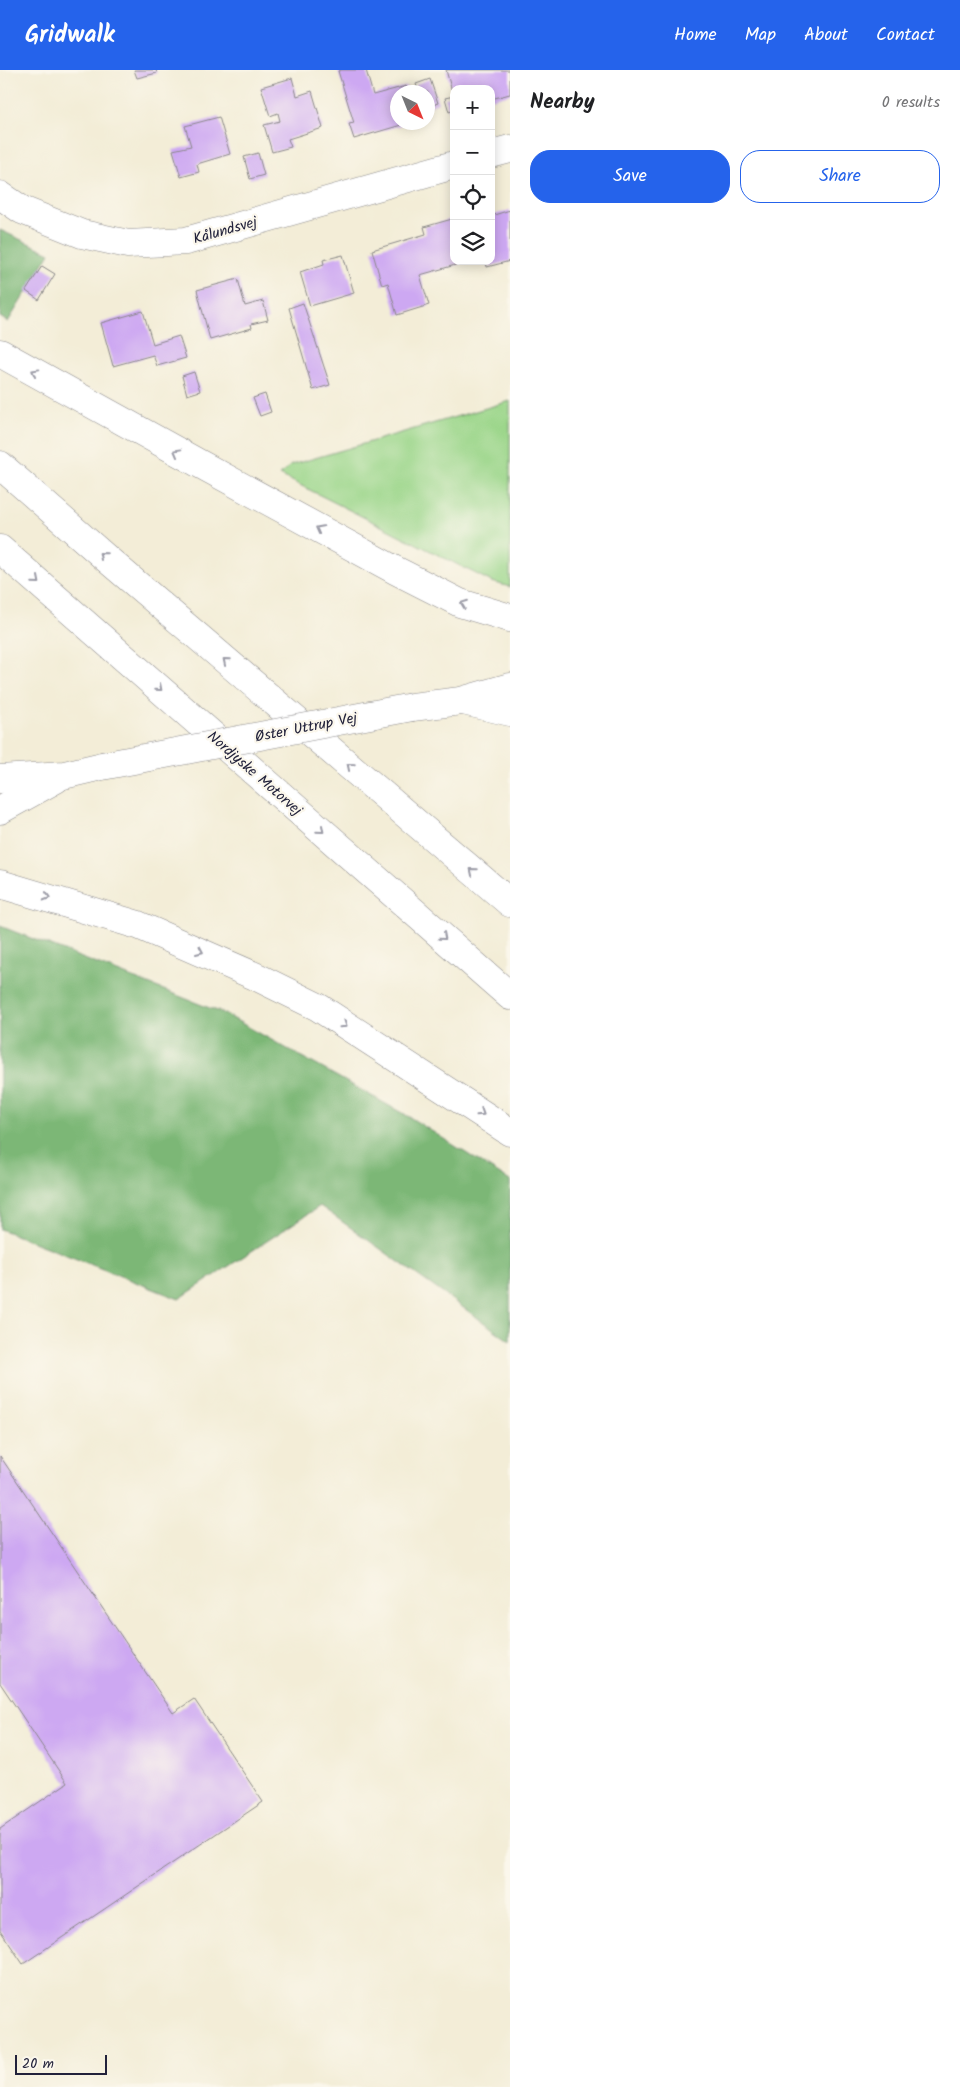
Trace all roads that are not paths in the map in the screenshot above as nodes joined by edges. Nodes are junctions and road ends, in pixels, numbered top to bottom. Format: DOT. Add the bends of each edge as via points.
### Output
graph roads {
  1 [pos="510,149"];
  2 [pos="495,153"];
  3 [pos="450,166"];
  4 [pos="0,195"];
  5 [pos="0,353"];
  6 [pos="0,464"];
  7 [pos="0,549"];
  8 [pos="510,618"];
  9 [pos="510,687"];
  10 [pos="461,701"];
  11 [pos="510,712"];
  12 [pos="64,775"];
  13 [pos="0,779"];
  14 [pos="0,810"];
  15 [pos="0,884"];
  16 [pos="510,904"];
  17 [pos="510,996"];
  18 [pos="510,1132"];
  1 -- 2 [label="main road"];
  3 -- 4 [label="main road, Kålundsvej" via="186,241 128,244 82,234 22,210"];
  8 -- 5 [label="main road, one-way" via="460,603 395,570"];
  16 -- 6 [label="main road, one-way"];
  7 -- 17 [label="main road, Nordjyske Motorvej, one-way"];
  9 -- 10 [label="main road, Øster Uttrup Vej"];
  10 -- 11 [label="main road, Øster Uttrup Vej"];
  10 -- 12 [label="main road, Øster Uttrup Vej, bridge" via="412,707"];
  12 -- 13 [label="main road, Øster Uttrup Vej"];
  12 -- 14 [label="main road, Øster Uttrup Vej"];
  15 -- 18 [label="main road, one-way" via="138,925 257,976 318,1007"];
}
